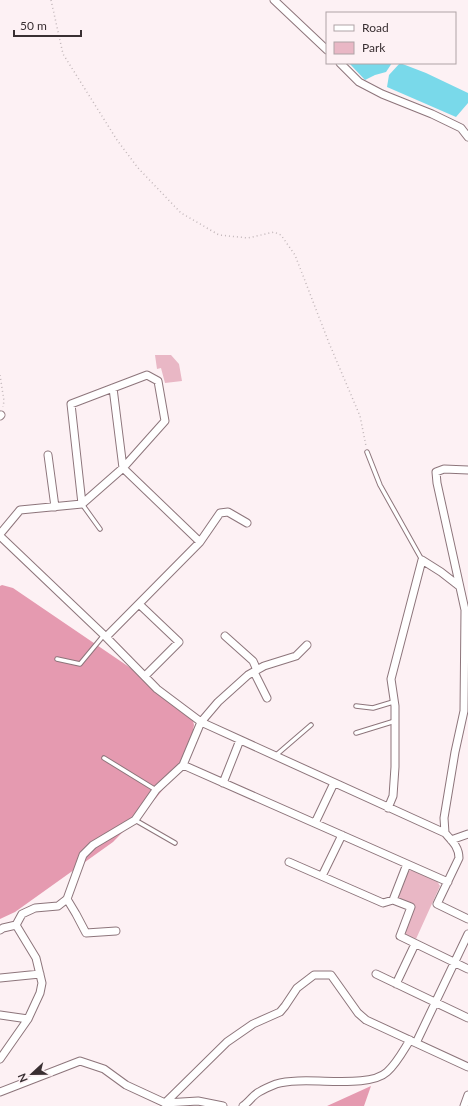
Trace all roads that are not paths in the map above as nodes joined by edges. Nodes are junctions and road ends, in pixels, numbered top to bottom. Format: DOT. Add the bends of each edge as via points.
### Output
graph roads {
  1 [pos="274,0"];
  2 [pos="326,49"];
  3 [pos="341,64"];
  4 [pos="468,137"];
  5 [pos="113,388"];
  6 [pos="367,452"];
  7 [pos="48,455"];
  8 [pos="123,468"];
  9 [pos="468,470"];
  10 [pos="82,504"];
  11 [pos="55,507"];
  12 [pos="247,523"];
  13 [pos="100,529"];
  14 [pos="0,535"];
  15 [pos="200,542"];
  16 [pos="422,560"];
  17 [pos="459,586"];
  18 [pos="139,604"];
  19 [pos="105,636"];
  20 [pos="225,636"];
  21 [pos="307,645"];
  22 [pos="57,659"];
  23 [pos="255,671"];
  24 [pos="145,676"];
  25 [pos="267,698"];
  26 [pos="393,702"];
  27 [pos="356,706"];
  28 [pos="395,721"];
  29 [pos="201,722"];
  30 [pos="311,725"];
  31 [pos="356,733"];
  32 [pos="240,740"];
  33 [pos="276,756"];
  34 [pos="104,758"];
  35 [pos="183,765"];
  36 [pos="223,783"];
  37 [pos="334,783"];
  38 [pos="156,790"];
  39 [pos="388,808"];
  40 [pos="135,820"];
  41 [pos="315,823"];
  42 [pos="445,833"];
  43 [pos="468,834"];
  44 [pos="342,835"];
  45 [pos="451,840"];
  46 [pos="175,843"];
  47 [pos="289,862"];
  48 [pos="407,864"];
  49 [pos="322,876"];
  50 [pos="448,882"];
  51 [pos="66,899"];
  52 [pos="393,900"];
  53 [pos="468,919"];
  54 [pos="16,925"];
  55 [pos="0,930"];
  56 [pos="116,931"];
  57 [pos="468,934"];
  58 [pos="415,944"];
  59 [pos="454,963"];
  60 [pos="468,969"];
  61 [pos="40,974"];
  62 [pos="376,974"];
  63 [pos="0,978"];
  64 [pos="396,984"];
  65 [pos="435,1002"];
  66 [pos="0,1015"];
  67 [pos="468,1018"];
  68 [pos="28,1019"];
  69 [pos="413,1041"];
  70 [pos="0,1059"];
  71 [pos="468,1067"];
  72 [pos="0,1092"];
  73 [pos="468,1094"];
  74 [pos="165,1104"];
  75 [pos="223,1106"];
  76 [pos="243,1106"];
  77 [pos="464,1106"];
  1 -- 2 [label="street"];
  3 -- 4 [label="street" via="359,82 461,128"];
  5 -- 8 [label="street"];
  5 -- 8 [label="street" via="148,375 158,381 165,421"];
  5 -- 10 [label="street" via="71,404"];
  6 -- 16 [label="lane" via="380,485"];
  7 -- 11 [label="street"];
  8 -- 10 [label="street"];
  8 -- 15 [label="street"];
  9 -- 17 [label="street" via="444,469 436,472"];
  10 -- 11 [label="street"];
  10 -- 13 [label="lane"];
  11 -- 14 [label="street" via="20,510"];
  12 -- 15 [label="street" via="228,512 220,513"];
  14 -- 19 [label="street"];
  15 -- 18 [label="street"];
  16 -- 17 [label="street"];
  16 -- 26 [label="street" via="391,679"];
  17 -- 42 [label="street" via="465,610 464,711 444,818"];
  18 -- 19 [label="street"];
  18 -- 24 [label="street" via="180,642"];
  19 -- 22 [label="lane" via="80,664"];
  19 -- 24 [label="street"];
  20 -- 23 [label="street" via="253,661"];
  21 -- 23 [label="street" via="296,656"];
  23 -- 25 [label="street"];
  23 -- 29 [label="street" via="218,702"];
  24 -- 29 [label="street" via="157,689"];
  26 -- 27 [label="lane" via="374,708"];
  26 -- 28 [label="street"];
  28 -- 31 [label="lane"];
  28 -- 39 [label="street" via="393,796"];
  29 -- 32 [label="street"];
  29 -- 35 [label="street"];
  30 -- 33 [label="lane"];
  32 -- 33 [label="street"];
  32 -- 36 [label="street"];
  33 -- 37 [label="street"];
  34 -- 38 [label="lane"];
  35 -- 36 [label="street"];
  35 -- 38 [label="street"];
  36 -- 41 [label="street"];
  37 -- 39 [label="street"];
  37 -- 41 [label="street"];
  38 -- 40 [label="street"];
  39 -- 42 [label="street"];
  40 -- 46 [label="lane"];
  40 -- 51 [label="street" via="93,845 83,855"];
  41 -- 44 [label="street"];
  42 -- 45 [label="street"];
  43 -- 45 [label="street"];
  44 -- 48 [label="street"];
  44 -- 49 [label="street"];
  45 -- 50 [label="street" via="459,852 459,858"];
  47 -- 49 [label="street"];
  48 -- 50 [label="street"];
  48 -- 52 [label="street"];
  49 -- 52 [label="street" via="383,903"];
  50 -- 53 [label="street" via="437,904"];
  51 -- 54 [label="street" via="58,906 35,908 22,914"];
  51 -- 56 [label="street" via="86,933"];
  52 -- 58 [label="street" via="411,907 400,936"];
  54 -- 55 [label="street"];
  54 -- 61 [label="street" via="36,958"];
  57 -- 59 [label="street"];
  58 -- 59 [label="street"];
  58 -- 64 [label="street"];
  59 -- 60 [label="street"];
  59 -- 65 [label="street"];
  61 -- 63 [label="street"];
  61 -- 68 [label="street" via="40,993"];
  62 -- 64 [label="street"];
  64 -- 65 [label="street"];
  65 -- 67 [label="street"];
  65 -- 69 [label="street"];
  66 -- 68 [label="street"];
  68 -- 70 [label="street"];
  69 -- 71 [label="street"];
  69 -- 74 [label="street" via="366,1020 358,1013 331,975 314,976 297,988 280,1012 253,1024 227,1042"];
  69 -- 76 [label="street" via="386,1073 372,1080 293,1080 259,1092"];
  72 -- 74 [label="street" via="80,1061 104,1069 126,1086"];
  73 -- 77 [label="street"];
  74 -- 75 [label="street" via="198,1101"];
}
